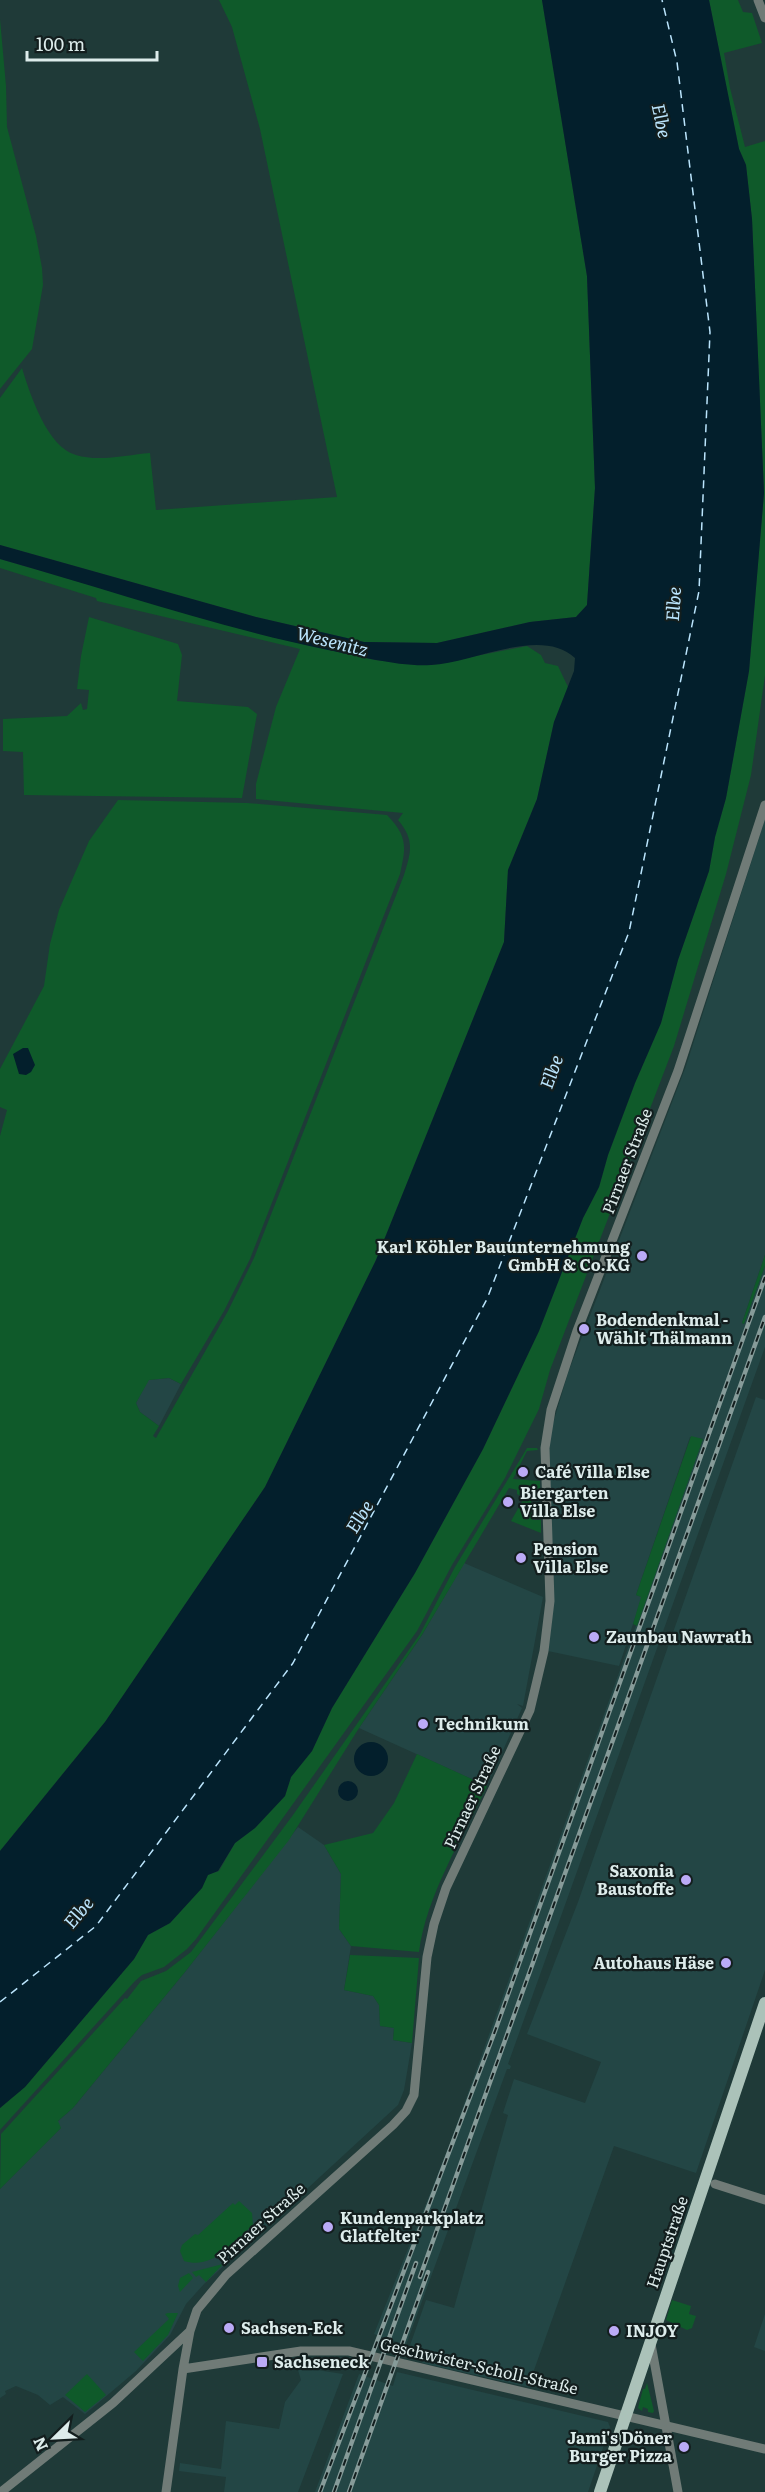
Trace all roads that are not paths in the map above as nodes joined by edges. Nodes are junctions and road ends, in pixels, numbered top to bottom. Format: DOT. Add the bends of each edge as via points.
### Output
graph roads {
  1 [pos="760,3"];
  2 [pos="765,18"];
  3 [pos="765,805"];
  4 [pos="765,2003"];
  5 [pos="715,2184"];
  6 [pos="765,2200"];
  7 [pos="190,2331"];
  8 [pos="651,2342"];
  9 [pos="183,2369"];
  10 [pos="626,2416"];
  11 [pos="665,2426"];
  12 [pos="765,2449"];
  13 [pos="10,2489"];
  14 [pos="1,2492"];
  15 [pos="166,2492"];
  16 [pos="600,2492"];
  17 [pos="678,2492"];
  1 -- 2 [label="street"];
  3 -- 7 [label="street, Pirnaer Straße" via="678,1071 577,1330 551,1410 545,1448 550,1600 544,1651 530,1710 446,1888 434,1924 427,1957 414,2095 393,2126 226,2275 197,2310"];
  4 -- 8 [label="main road, Hauptstraße"];
  5 -- 6 [label="street"];
  7 -- 9 [label="street, Pirnaer Straße"];
  7 -- 13 [label="street"];
  8 -- 10 [label="main road, Hauptstraße"];
  8 -- 11 [label="street"];
  9 -- 10 [label="street, Geschwister-Scholl-Straße" via="301,2351 349,2351"];
  9 -- 15 [label="street, Pirnaer Straße"];
  10 -- 11 [label="street, Geschwister-Scholl-Straße"];
  10 -- 16 [label="main road, Hauptstraße"];
  11 -- 12 [label="street, Geschwister-Scholl-Straße"];
  11 -- 17 [label="street"];
  13 -- 14 [label="street"];
}
